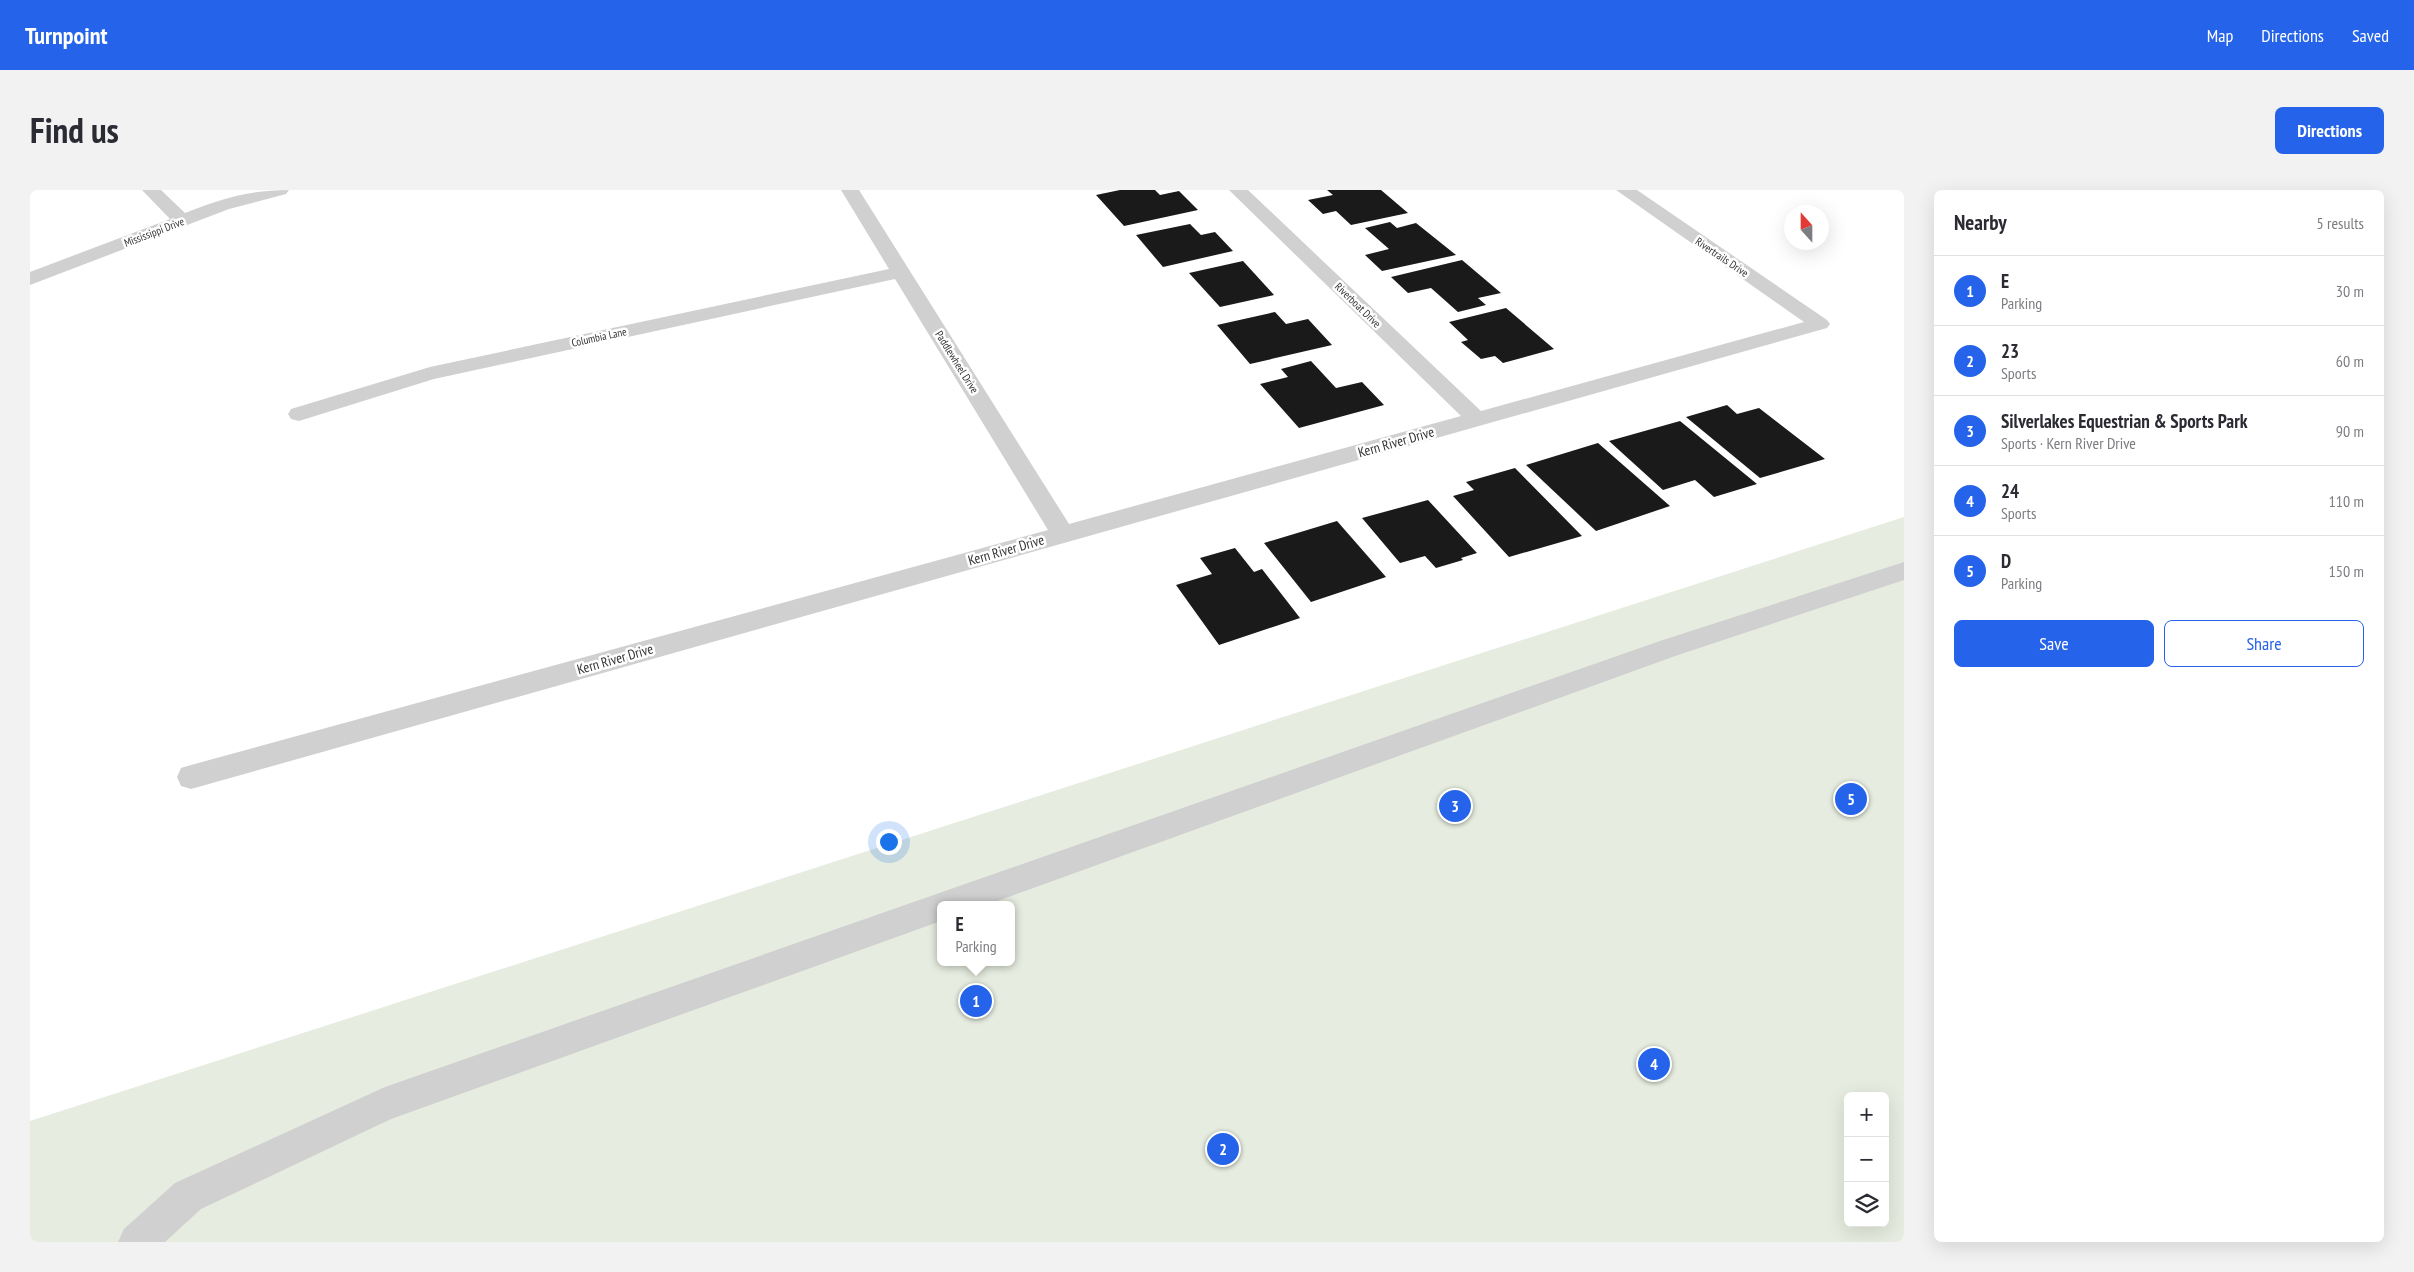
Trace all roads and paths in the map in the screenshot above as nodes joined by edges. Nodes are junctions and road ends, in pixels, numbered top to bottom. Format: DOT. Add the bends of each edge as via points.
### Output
graph roads {
  1 [pos="151,190"];
  2 [pos="280,190"];
  3 [pos="850,190"];
  4 [pos="1238,190"];
  5 [pos="1625,190"];
  6 [pos="182,221"];
  7 [pos="901,272"];
  8 [pos="30,279"];
  9 [pos="1820,324"];
  10 [pos="299,414"];
  11 [pos="1477,419"];
  12 [pos="1063,534"];
  13 [pos="1904,571"];
  14 [pos="191,777"];
  15 [pos="957,901"];
  16 [pos="937,907"];
  17 [pos="137,1242"];
  1 -- 6 [label="street"];
  2 -- 6 [label="street, Mississippi Drive" via="224,205"];
  3 -- 7 [label="street, Paddlewheel Drive"];
  4 -- 11 [label="street, Riverboat Drive"];
  5 -- 9 [label="street, Rivertrails Drive"];
  6 -- 8 [label="street, Mississippi Drive"];
  7 -- 10 [label="street, Columbia Lane" via="430,373"];
  7 -- 12 [label="street, Paddlewheel Drive"];
  9 -- 11 [label="street, Kern River Drive"];
  11 -- 12 [label="street, Kern River Drive"];
  12 -- 14 [label="street, Kern River Drive"];
  13 -- 15 [label="street" via="1669,648"];
  16 -- 17 [label="street" via="385,1104 188,1196"];
}
